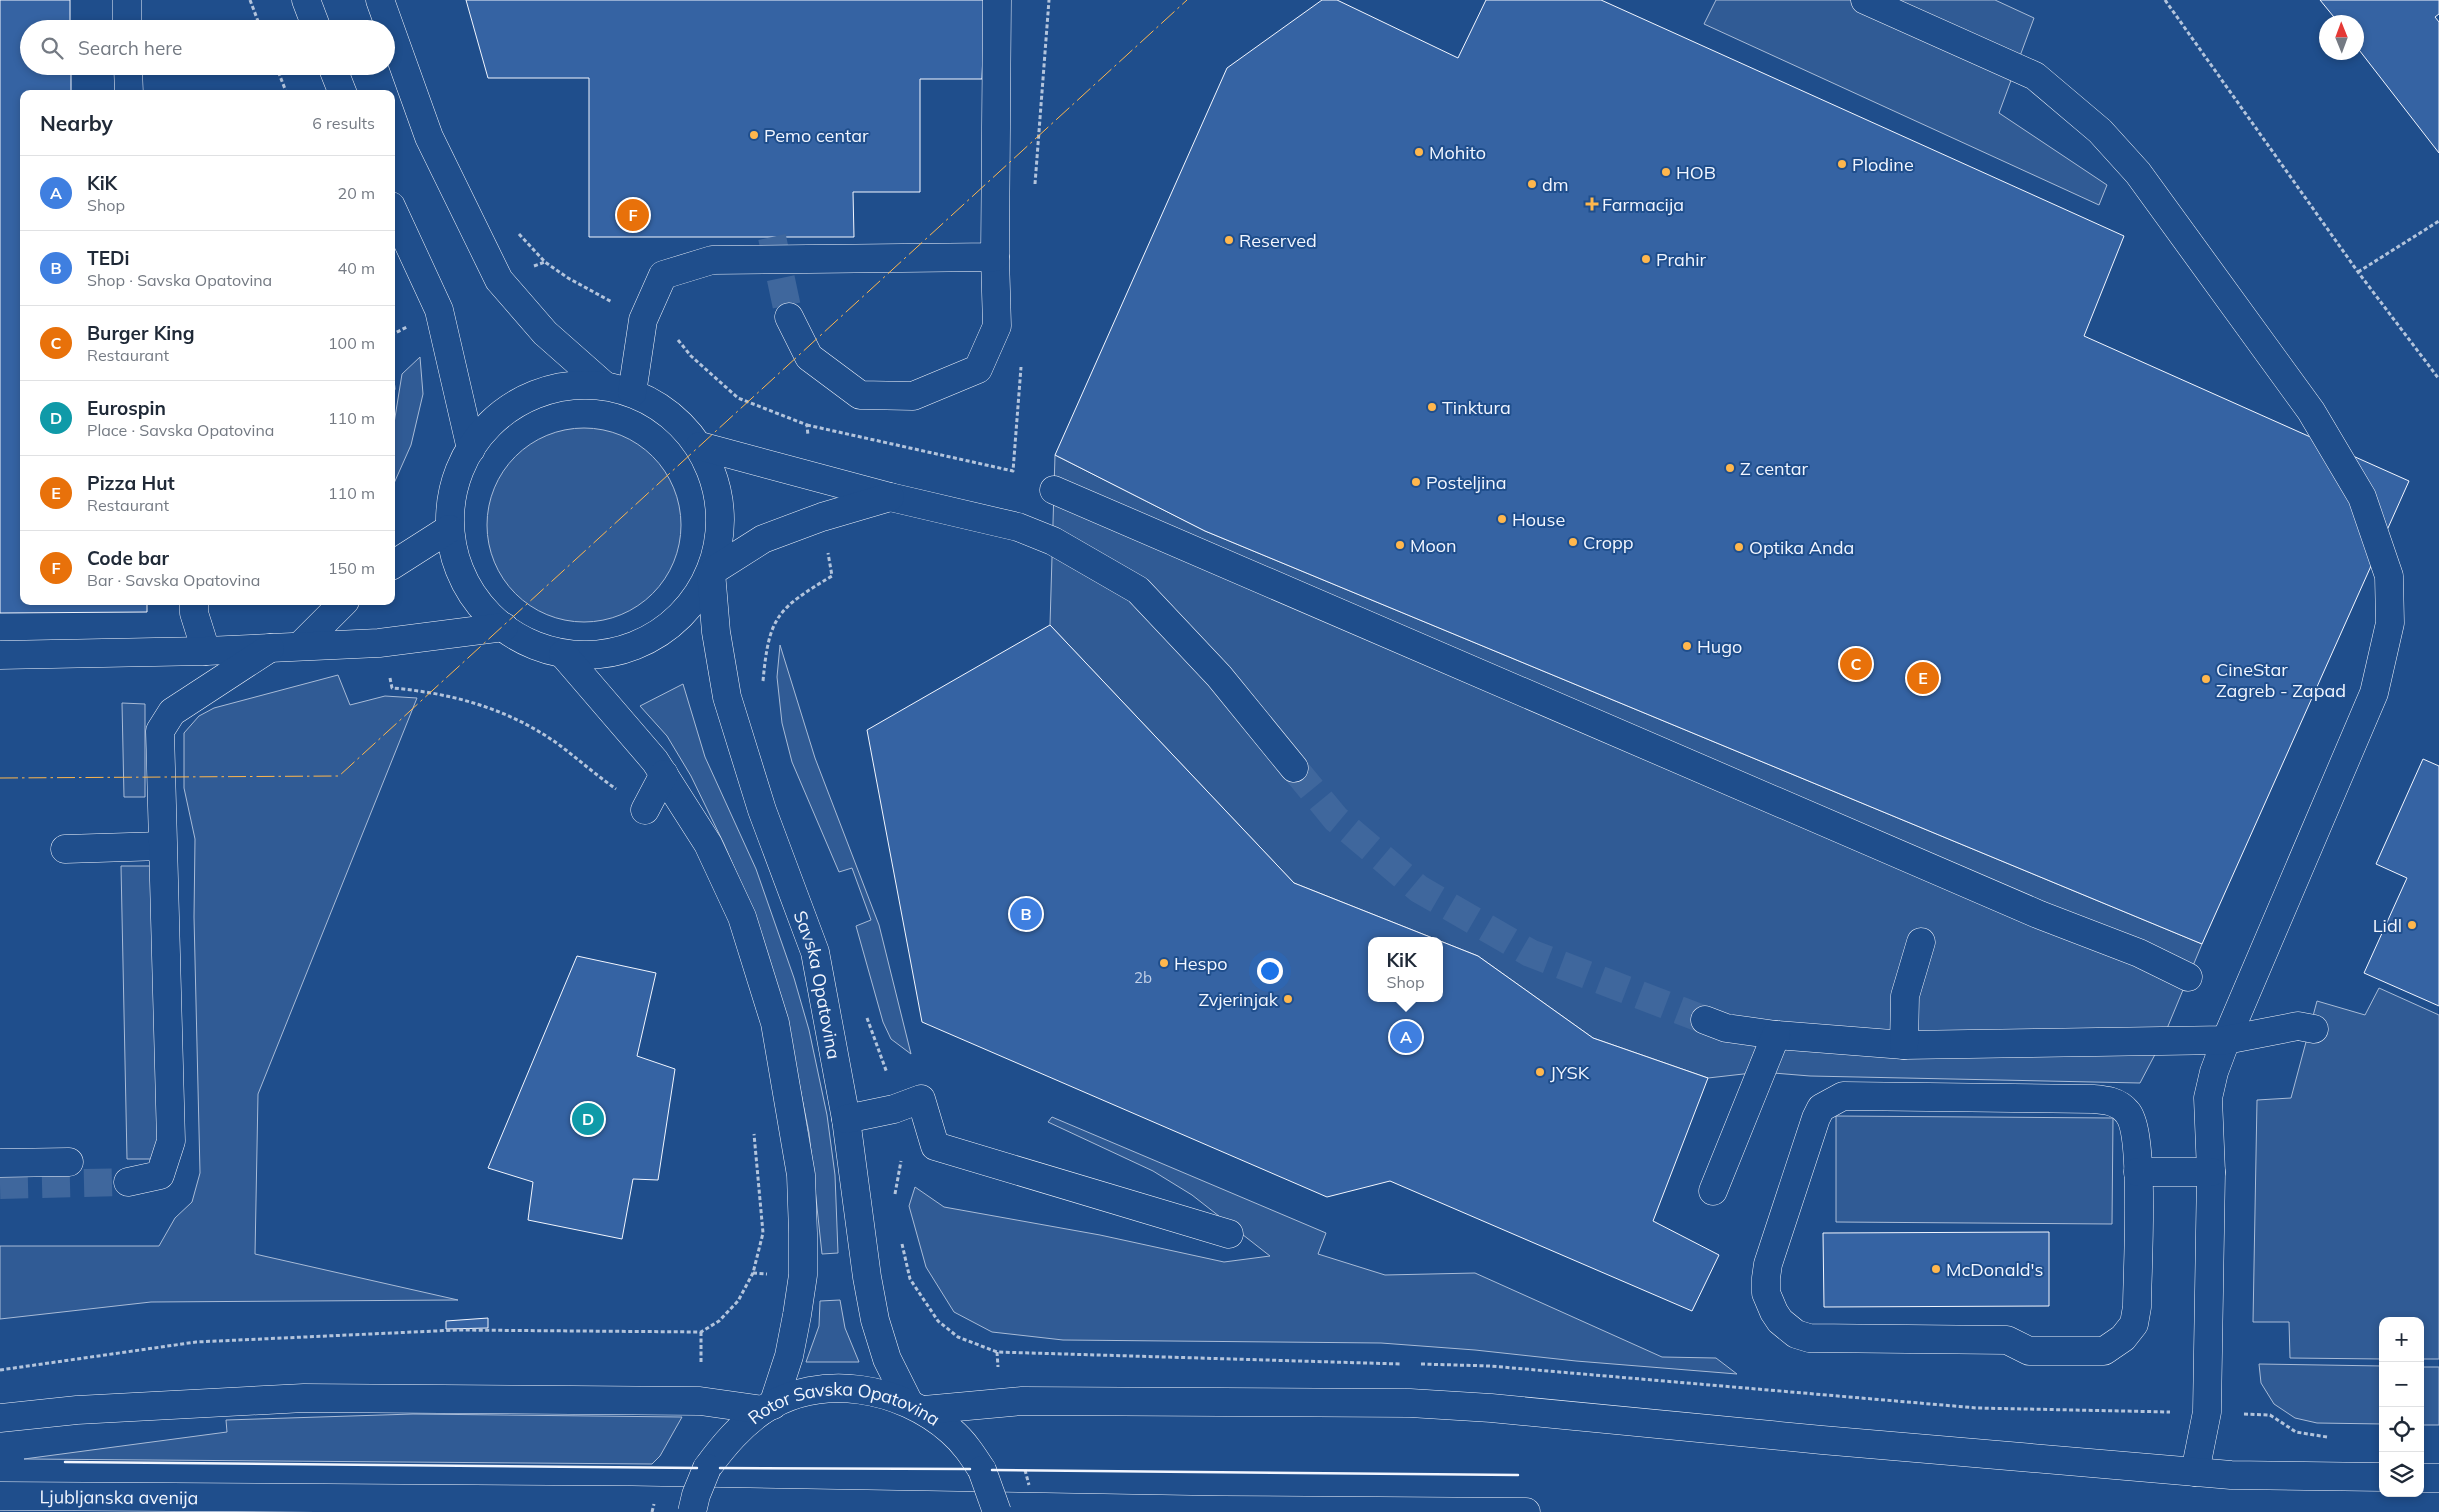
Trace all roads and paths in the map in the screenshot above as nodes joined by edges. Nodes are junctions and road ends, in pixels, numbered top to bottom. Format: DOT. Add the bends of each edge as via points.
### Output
graph roads {
  1 [pos="127,0"];
  2 [pos="250,0"];
  3 [pos="306,0"];
  4 [pos="380,0"];
  5 [pos="997,0"];
  6 [pos="1865,0"];
  7 [pos="2165,0"];
  8 [pos="128,20"];
  9 [pos="258,20"];
  10 [pos="314,20"];
  11 [pos="387,20"];
  12 [pos="395,42"];
  13 [pos="128,75"];
  14 [pos="280,75"];
  15 [pos="336,75"];
  16 [pos="129,90"];
  17 [pos="285,90"];
  18 [pos="341,90"];
  19 [pos="395,215"];
  20 [pos="2439,221"];
  21 [pos="514,226"];
  22 [pos="995,257"];
  23 [pos="2358,272"];
  24 [pos="606,299"];
  25 [pos="789,317"];
  26 [pos="677,339"];
  27 [pos="2439,379"];
  28 [pos="605,386"];
  29 [pos="632,393"];
  30 [pos="808,441"];
  31 [pos="700,446"];
  32 [pos="471,449"];
  33 [pos="1054,490"];
  34 [pos="890,497"];
  35 [pos="449,529"];
  36 [pos="829,560"];
  37 [pos="395,563"];
  38 [pos="711,572"];
  39 [pos="194,605"];
  40 [pos="341,605"];
  41 [pos="504,627"];
  42 [pos="301,645"];
  43 [pos="270,648"];
  44 [pos="206,651"];
  45 [pos="564,654"];
  46 [pos="0,655"];
  47 [pos="389,674"];
  48 [pos="762,689"];
  49 [pos="1294,768"];
  50 [pos="664,774"];
  51 [pos="645,810"];
  52 [pos="162,846"];
  53 [pos="64,849"];
  54 [pos="1921,942"];
  55 [pos="2188,977"];
  56 [pos="866,1014"];
  57 [pos="1705,1020"];
  58 [pos="2314,1028"];
  59 [pos="1776,1035"];
  60 [pos="2226,1040"];
  61 [pos="1904,1045"];
  62 [pos="889,1080"];
  63 [pos="846,1119"];
  64 [pos="754,1131"];
  65 [pos="901,1160"];
  66 [pos="68,1162"];
  67 [pos="0,1163"];
  68 [pos="2138,1172"];
  69 [pos="2211,1172"];
  70 [pos="128,1182"];
  71 [pos="1713,1191"];
  72 [pos="895,1201"];
  73 [pos="900,1234"];
  74 [pos="1229,1234"];
  75 [pos="701,1332"];
  76 [pos="702,1344"];
  77 [pos="997,1352"];
  78 [pos="1401,1364"];
  79 [pos="1411,1364"];
  80 [pos="998,1366"];
  81 [pos="0,1370"];
  82 [pos="916,1406"];
  83 [pos="768,1408"];
  84 [pos="2140,1411"];
  85 [pos="2256,1414"];
  86 [pos="0,1418"];
  87 [pos="2335,1439"];
  88 [pos="2195,1472"];
  89 [pos="2379,1477"];
  90 [pos="2424,1478"];
  91 [pos="2439,1478"];
  92 [pos="0,1496"];
  93 [pos="692,1512"];
  94 [pos="997,1512"];
  95 [pos="1526,1512"];
  1 -- 8 [label="street"];
  2 -- 9 [label="path"];
  3 -- 10 [label="street"];
  4 -- 11 [label="street"];
  5 -- 22 [label="street"];
  6 -- 60 [label="street" via="2035,76 2100,131 2138,173 2311,411 2362,496 2389,576 2390,623 2374,693"];
  7 -- 23 [label="path"];
  12 -- 28 [label="street" via="429,137 499,280 545,333"];
  13 -- 16 [label="street"];
  14 -- 17 [label="path"];
  15 -- 18 [label="street"];
  19 -- 32 [label="street" via="439,310"];
  20 -- 23 [label="path"];
  21 -- 24 [label="path" via="545,262"];
  22 -- 25 [label="street" via="997,326 978,368 913,396 860,396 809,356"];
  22 -- 29 [label="street" via="712,260 663,275 643,320"];
  23 -- 27 [label="path"];
  26 -- 30 [label="path" via="690,356 738,398 807,425"];
  28 -- 29 [label="street"];
  28 -- 32 [label="street" via="562,386 521,401 493,420"];
  29 -- 31 [label="street" via="670,414"];
  31 -- 34 [label="street"];
  31 -- 38 [label="street" via="717,486 721,530"];
  32 -- 35 [label="street" via="464,457 452,492"];
  33 -- 55 [label="street" via="2021,907 2139,953"];
  34 -- 38 [label="street" via="763,539"];
  34 -- 49 [label="street" via="1018,527 1053,541 1138,590 1219,676"];
  35 -- 37 [label="street"];
  35 -- 41 [label="street" via="460,573 484,612"];
  36 -- 48 [label="path" via="832,576 798,596 782,610 770,633"];
  38 -- 45 [label="street" via="688,610 653,639 609,654"];
  38 -- 63 [label="street, Savska Opatovina" via="716,632 727,697 762,810 815,952"];
  39 -- 44 [label="street"];
  40 -- 42 [label="street"];
  41 -- 42 [label="street" via="379,643"];
  41 -- 45 [label="street" via="520,640"];
  42 -- 43 [label="street"];
  43 -- 44 [label="street"];
  43 -- 52 [label="street" via="172,712 160,731"];
  44 -- 46 [label="street"];
  45 -- 50 [label="street"];
  47 -- 51 [label="path" via="392,688 427,691 473,702 509,716 556,744"];
  50 -- 51 [label="street"];
  50 -- 83 [label="street" via="708,844 742,917 775,1023 801,1175 803,1275 789,1356"];
  52 -- 53 [label="street"];
  52 -- 70 [label="street" via="171,1141 160,1175"];
  54 -- 61 [label="street" via="1905,996"];
  56 -- 62 [label="path"];
  57 -- 59 [label="street" via="1726,1028"];
  58 -- 60 [label="street" via="2298,1026"];
  59 -- 61 [label="street"];
  59 -- 71 [label="street"];
  60 -- 61 [label="street"];
  60 -- 69 [label="street" via="2208,1098"];
  63 -- 74 [label="street" via="894,1109 921,1099 935,1146"];
  63 -- 82 [label="street, Savska Opatovina" via="875,1320 887,1359"];
  64 -- 75 [label="path" via="762,1233 753,1273 738,1301 719,1321"];
  65 -- 72 [label="path"];
  66 -- 67 [label="street"];
  68 -- 68 [label="street" via="2135,1130 2128,1113 2112,1101 1843,1096 1821,1108 1816,1118 1768,1264 1766,1293 1780,1321 1796,1334 1809,1338 2007,1340 2029,1351 2104,1351 2123,1338 2134,1324"];
  68 -- 69 [label="street"];
  69 -- 88 [label="street" via="2207,1412"];
  73 -- 77 [label="path" via="910,1279 938,1321 958,1337"];
  75 -- 76 [label="path"];
  75 -- 81 [label="path" via="457,1330 196,1342"];
  77 -- 78 [label="path"];
  77 -- 80 [label="path"];
  79 -- 84 [label="path" via="1490,1366 1977,1408"];
  82 -- 83 [label="street, Rotor Savska Opatovina" via="879,1392 850,1388 824,1389"];
  82 -- 88 [label="street" via="1022,1401 1410,1403"];
  82 -- 94 [label="street, Rotor Savska Opatovina, bridge" via="952,1431 968,1450 982,1470"];
  83 -- 86 [label="street" via="700,1401 304,1398 77,1410"];
  83 -- 93 [label="street, Rotor Savska Opatovina, bridge" via="732,1435 708,1468"];
  85 -- 87 [label="path" via="2270,1415 2296,1432"];
  88 -- 89 [label="street"];
  90 -- 91 [label="street"];
  92 -- 95 [label="street, Ljubljanska avenija" via="632,1500"];
}
